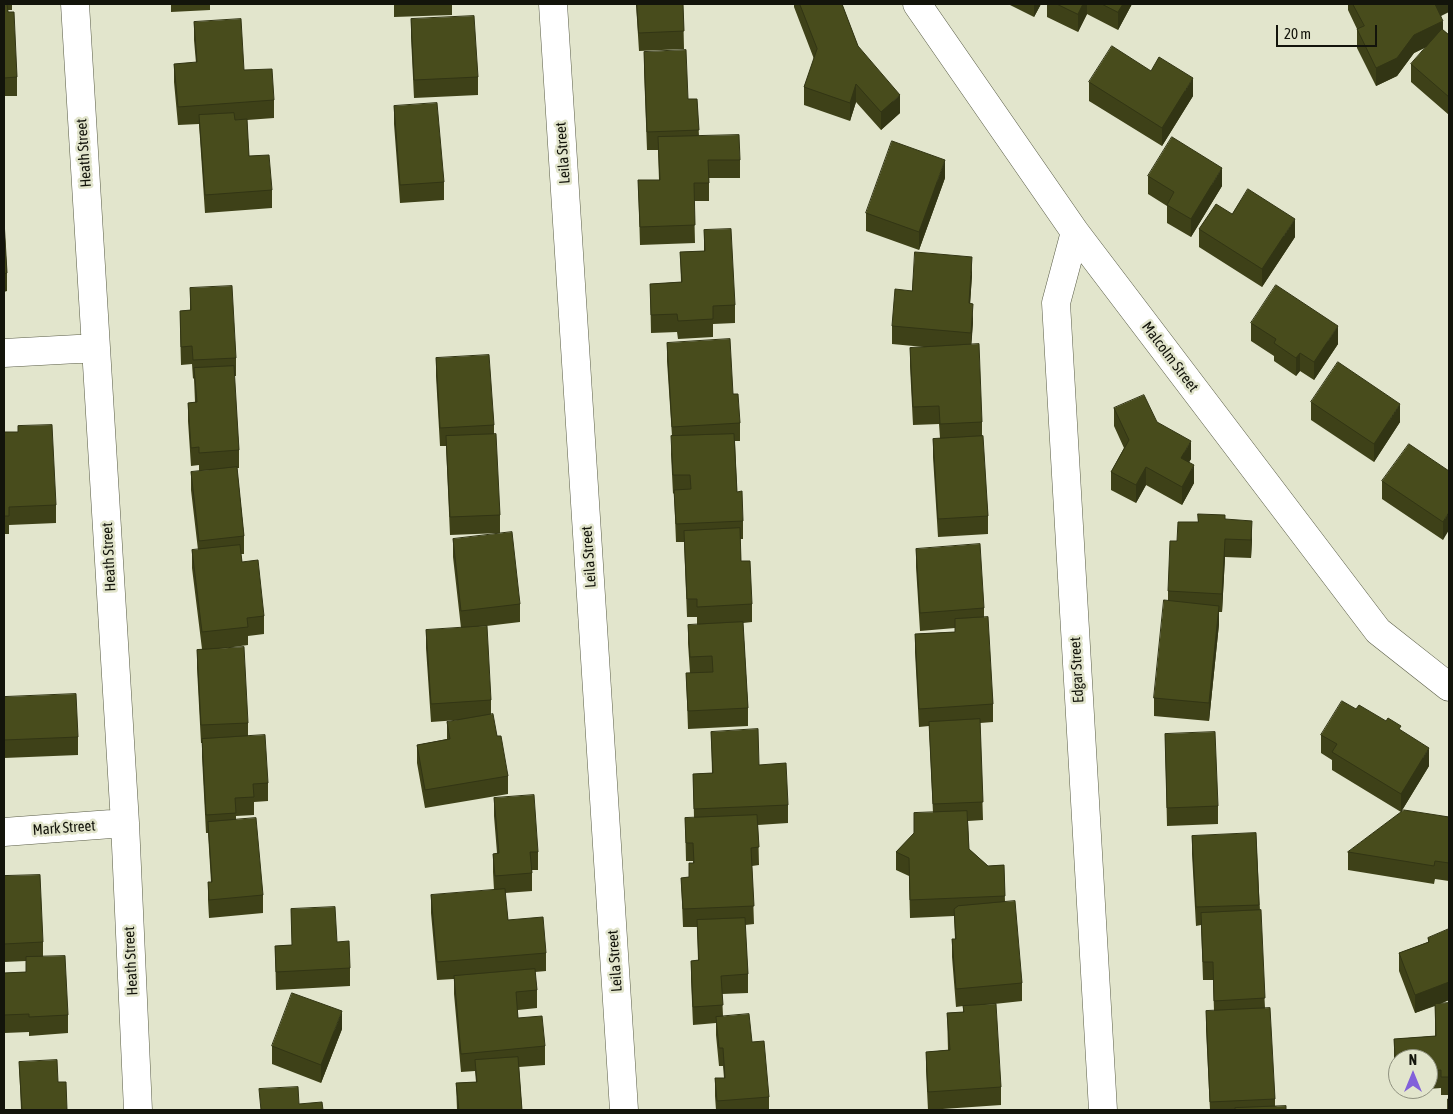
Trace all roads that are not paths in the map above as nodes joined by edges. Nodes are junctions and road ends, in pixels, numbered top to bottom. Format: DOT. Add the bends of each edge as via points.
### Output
graph roads {
  1 [pos="75,4"];
  2 [pos="553,4"];
  3 [pos="917,4"];
  4 [pos="1075,232"];
  5 [pos="96,348"];
  6 [pos="4,353"];
  7 [pos="1449,687"];
  8 [pos="125,823"];
  9 [pos="4,832"];
  10 [pos="138,1110"];
  11 [pos="624,1110"];
  12 [pos="1103,1110"];
  1 -- 5 [label="street, Heath Street"];
  2 -- 11 [label="street, Leila Street"];
  3 -- 4 [label="street, Malcolm Street"];
  4 -- 7 [label="street, Malcolm Street" via="1378,631"];
  4 -- 12 [label="street, Edgar Street" via="1056,303"];
  5 -- 6 [label="street"];
  5 -- 8 [label="street, Heath Street"];
  8 -- 9 [label="street, Mark Street"];
  8 -- 10 [label="street, Heath Street"];
}
